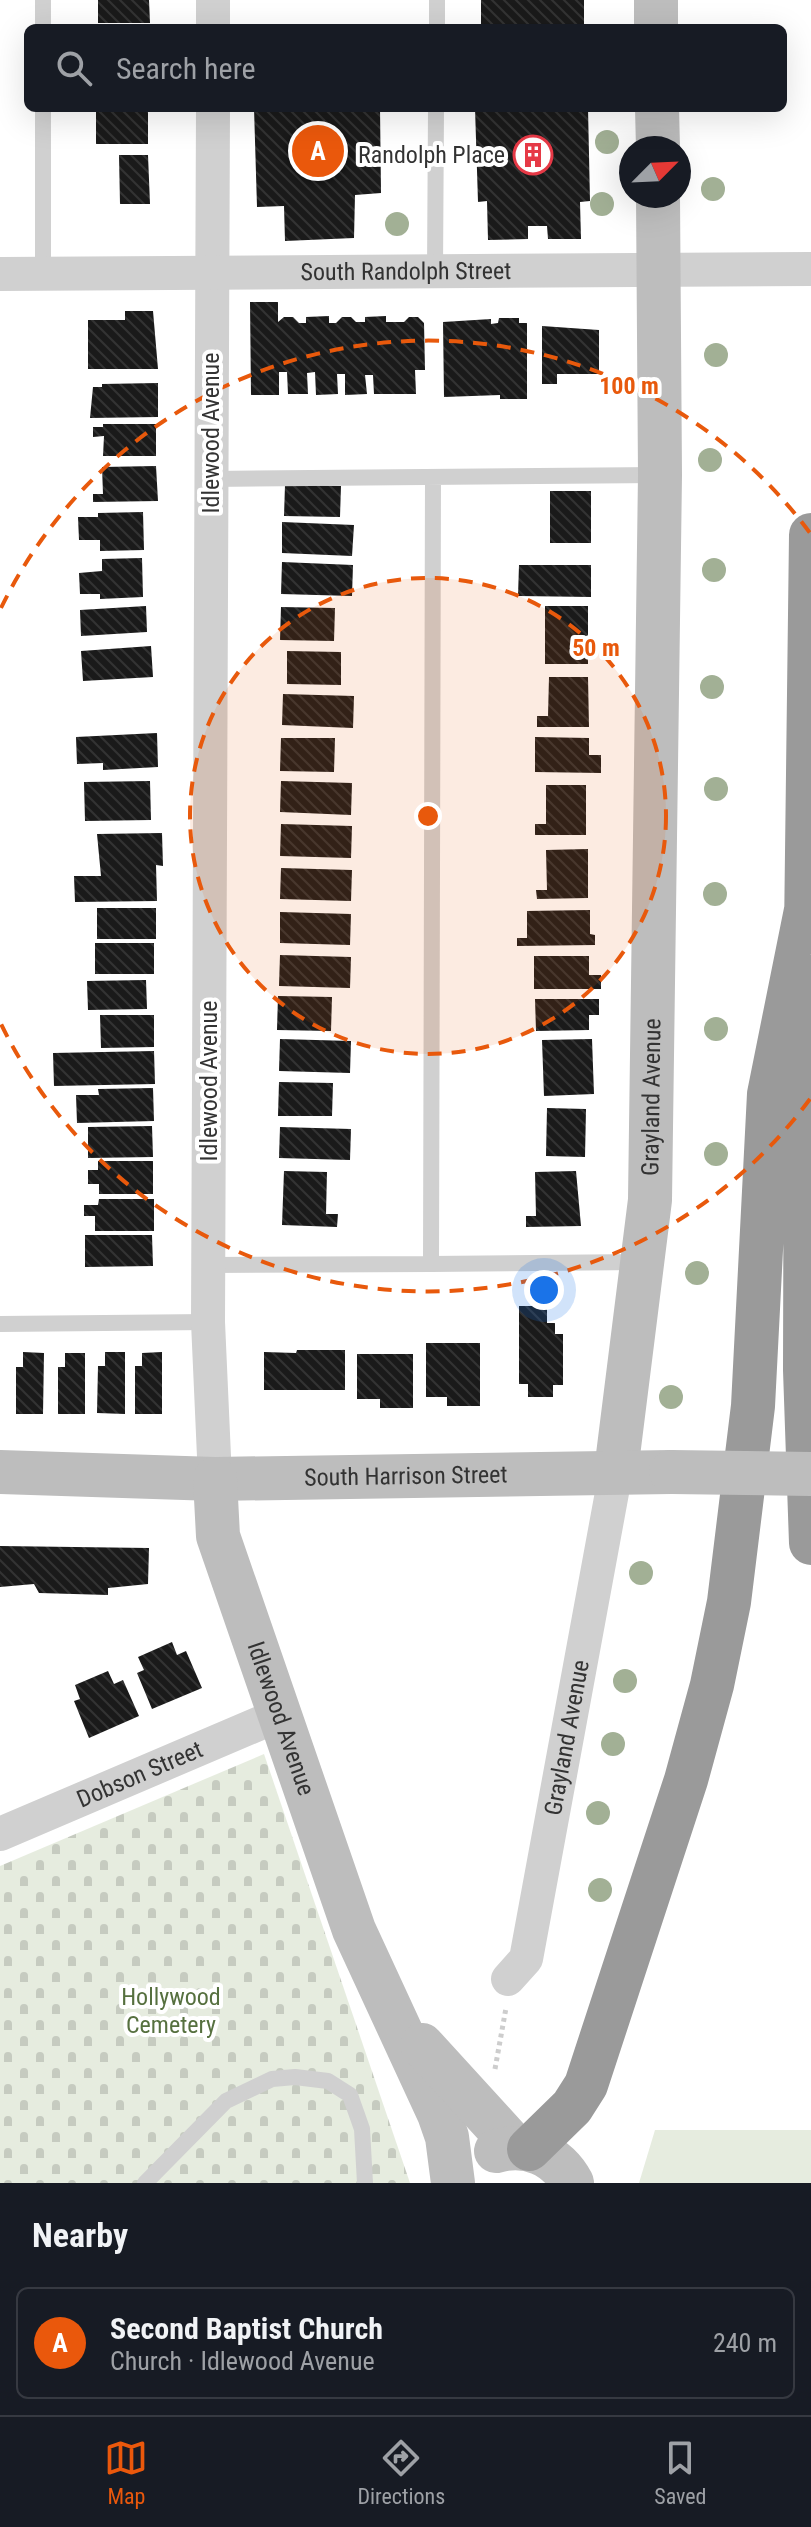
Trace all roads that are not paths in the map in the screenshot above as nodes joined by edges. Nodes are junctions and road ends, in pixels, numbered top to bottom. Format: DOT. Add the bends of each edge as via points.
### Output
graph roads {
  1 [pos="43,0"];
  2 [pos="213,0"];
  3 [pos="437,0"];
  4 [pos="656,0"];
  5 [pos="43,24"];
  6 [pos="213,24"];
  7 [pos="437,24"];
  8 [pos="656,24"];
  9 [pos="43,112"];
  10 [pos="213,112"];
  11 [pos="436,112"];
  12 [pos="657,112"];
  13 [pos="658,136"];
  14 [pos="658,208"];
  15 [pos="811,269"];
  16 [pos="659,270"];
  17 [pos="213,271"];
  18 [pos="435,272"];
  19 [pos="0,274"];
  20 [pos="43,274"];
  21 [pos="660,475"];
  22 [pos="433,477"];
  23 [pos="211,479"];
  24 [pos="811,535"];
  25 [pos="807,905"];
  26 [pos="642,1262"];
  27 [pos="431,1264"];
  28 [pos="208,1265"];
  29 [pos="208,1322"];
  30 [pos="0,1324"];
  31 [pos="616,1471"];
  32 [pos="0,1472"];
  33 [pos="811,1474"];
  34 [pos="215,1479"];
  35 [pos="811,1543"];
  36 [pos="279,1715"];
  37 [pos="0,1834"];
  38 [pos="508,1979"];
  39 [pos="399,2020"];
  40 [pos="522,2148"];
  41 [pos="145,2183"];
  42 [pos="365,2183"];
  43 [pos="453,2183"];
  44 [pos="459,2183"];
  45 [pos="572,2183"];
  1 -- 5 [label="lane"];
  2 -- 6 [label="street"];
  3 -- 7 [label="lane"];
  4 -- 8 [label="street"];
  9 -- 20 [label="lane"];
  10 -- 17 [label="street, Idlewood Avenue"];
  11 -- 18 [label="lane"];
  12 -- 13 [label="street"];
  14 -- 16 [label="street, Grayland Avenue"];
  15 -- 16 [label="street, South Randolph Street"];
  16 -- 18 [label="street, South Randolph Street"];
  16 -- 21 [label="street, Grayland Avenue"];
  17 -- 18 [label="street, South Randolph Street"];
  17 -- 20 [label="street, South Randolph Street"];
  17 -- 23 [label="street, Idlewood Avenue"];
  19 -- 20 [label="street, South Randolph Street"];
  21 -- 22 [label="lane"];
  21 -- 26 [label="street, Grayland Avenue" via="650,1200"];
  22 -- 23 [label="lane"];
  22 -- 27 [label="lane"];
  23 -- 28 [label="street, Idlewood Avenue"];
  24 -- 25 [label="highway"];
  25 -- 35 [label="highway" via="805,1370"];
  25 -- 40 [label="highway" via="769,1094 753,1406 741,1525 712,1685 586,2085 572,2107"];
  26 -- 27 [label="lane"];
  26 -- 31 [label="street, Grayland Avenue"];
  27 -- 28 [label="lane"];
  28 -- 29 [label="street, Idlewood Avenue"];
  29 -- 30 [label="lane"];
  29 -- 34 [label="street, Idlewood Avenue"];
  31 -- 33 [label="street, South Harrison Street, bridge"];
  31 -- 34 [label="street, South Harrison Street"];
  31 -- 38 [label="street, Grayland Avenue" via="526,1959"];
  32 -- 34 [label="street, South Harrison Street"];
  34 -- 36 [label="street, Idlewood Avenue" via="218,1536"];
  36 -- 37 [label="street, Dobson Street"];
  36 -- 39 [label="street, Idlewood Avenue" via="354,1930"];
  39 -- 40 [label="street, Idlewood Avenue"];
  39 -- 43 [label="street, Idlewood Avenue" via="447,2137"];
  40 -- 44 [label="street" via="482,2157"];
  40 -- 45 [label="street, Idlewood Avenue" via="553,2160"];
  41 -- 42 [label="lane" via="226,2101 272,2079 295,2077 328,2081 350,2095 362,2129"];
}
